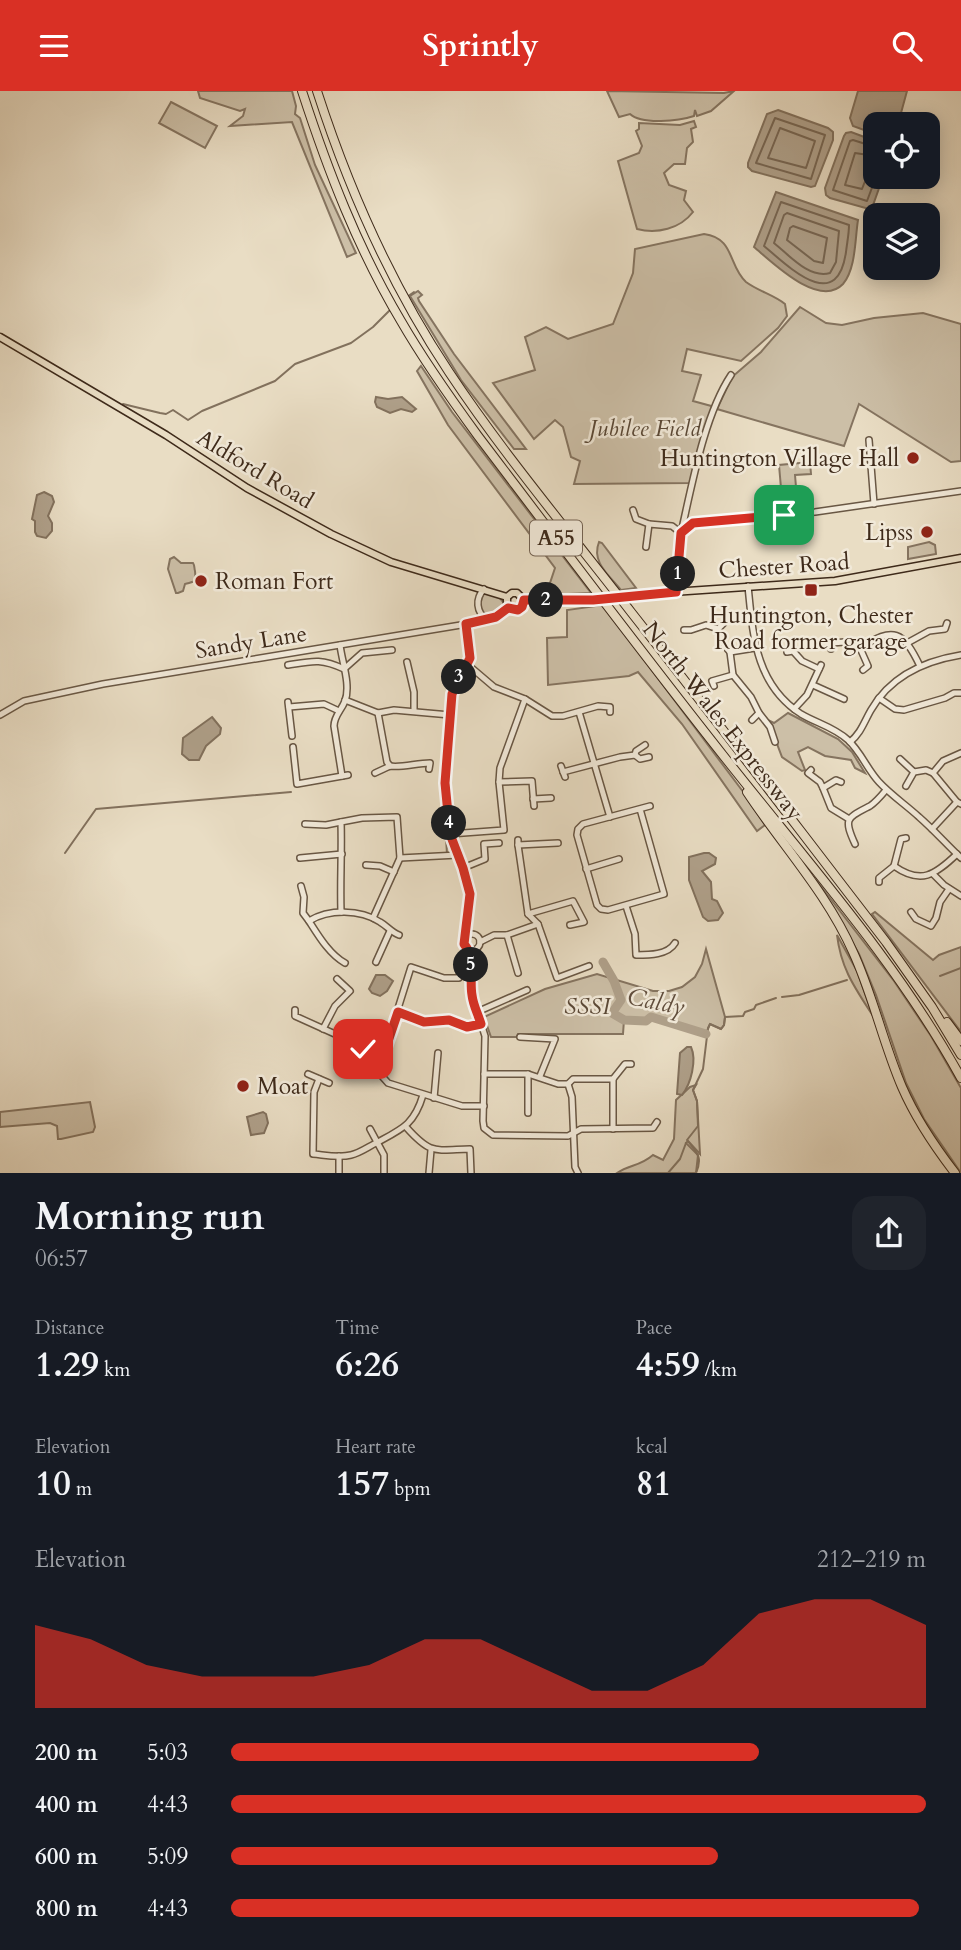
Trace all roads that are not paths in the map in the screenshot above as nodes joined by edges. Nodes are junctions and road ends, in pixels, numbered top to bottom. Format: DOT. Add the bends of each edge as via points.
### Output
graph roads {
  1 [pos="302,91"];
  2 [pos="317,91"];
  3 [pos="0,337"];
  4 [pos="731,376"];
  5 [pos="869,440"];
  6 [pos="961,491"];
  7 [pos="874,504"];
  8 [pos="633,510"];
  9 [pos="649,524"];
  10 [pos="681,533"];
  11 [pos="646,547"];
  12 [pos="961,558"];
  13 [pos="748,586"];
  14 [pos="484,589"];
  15 [pos="676,592"];
  16 [pos="507,597"];
  17 [pos="524,600"];
  18 [pos="508,608"];
  19 [pos="487,620"];
  20 [pos="724,623"];
  21 [pos="466,624"];
  22 [pos="949,627"];
  23 [pos="718,629"];
  24 [pos="684,630"];
  25 [pos="909,642"];
  26 [pos="830,644"];
  27 [pos="340,645"];
  28 [pos="755,648"];
  29 [pos="860,648"];
  30 [pos="392,650"];
  31 [pos="792,650"];
  32 [pos="730,652"];
  33 [pos="961,655"];
  34 [pos="407,662"];
  35 [pos="467,664"];
  36 [pos="288,665"];
  37 [pos="920,666"];
  38 [pos="868,667"];
  39 [pos="344,669"];
  40 [pos="733,675"];
  41 [pos="711,682"];
  42 [pos="813,685"];
  43 [pos="961,692"];
  44 [pos="935,693"];
  45 [pos="879,698"];
  46 [pos="525,699"];
  47 [pos="844,699"];
  48 [pos="345,700"];
  49 [pos="937,700"];
  50 [pos="611,707"];
  51 [pos="794,709"];
  52 [pos="339,711"];
  53 [pos="414,711"];
  54 [pos="579,712"];
  55 [pos="378,713"];
  56 [pos="760,713"];
  57 [pos="0,715"];
  58 [pos="450,715"];
  59 [pos="752,720"];
  60 [pos="292,736"];
  61 [pos="775,742"];
  62 [pos="850,742"];
  63 [pos="645,745"];
  64 [pos="293,747"];
  65 [pos="946,750"];
  66 [pos="961,753"];
  67 [pos="635,755"];
  68 [pos="649,757"];
  69 [pos="950,757"];
  70 [pos="900,759"];
  71 [pos="727,760"];
  72 [pos="429,763"];
  73 [pos="593,764"];
  74 [pos="390,766"];
  75 [pos="563,772"];
  76 [pos="807,772"];
  77 [pos="914,772"];
  78 [pos="375,773"];
  79 [pos="933,773"];
  80 [pos="838,779"];
  81 [pos="499,782"];
  82 [pos="906,786"];
  83 [pos="823,788"];
  84 [pos="886,790"];
  85 [pos="551,798"];
  86 [pos="533,799"];
  87 [pos="959,803"];
  88 [pos="534,806"];
  89 [pos="650,806"];
  90 [pos="640,809"];
  91 [pos="610,817"];
  92 [pos="849,819"];
  93 [pos="341,822"];
  94 [pos="308,826"];
  95 [pos="932,828"];
  96 [pos="450,834"];
  97 [pos="902,838"];
  98 [pos="855,839"];
  99 [pos="499,843"];
  100 [pos="553,851"];
  101 [pos="342,854"];
  102 [pos="458,855"];
  103 [pos="959,856"];
  104 [pos="300,857"];
  105 [pos="400,858"];
  106 [pos="619,859"];
  107 [pos="369,866"];
  108 [pos="894,866"];
  109 [pos="463,868"];
  110 [pos="586,869"];
  111 [pos="394,872"];
  112 [pos="933,874"];
  113 [pos="878,879"];
  114 [pos="301,886"];
  115 [pos="949,889"];
  116 [pos="564,895"];
  117 [pos="961,895"];
  118 [pos="566,903"];
  119 [pos="626,906"];
  120 [pos="911,911"];
  121 [pos="341,912"];
  122 [pos="528,914"];
  123 [pos="373,918"];
  124 [pos="309,921"];
  125 [pos="538,924"];
  126 [pos="570,925"];
  127 [pos="390,931"];
  128 [pos="399,935"];
  129 [pos="507,935"];
  130 [pos="468,936"];
  131 [pos="481,941"];
  132 [pos="886,942"];
  133 [pos="674,948"];
  134 [pos="471,951"];
  135 [pos="414,958"];
  136 [pos="380,959"];
  137 [pos="345,963"];
  138 [pos="589,966"];
  139 [pos="411,967"];
  140 [pos="460,971"];
  141 [pos="519,973"];
  142 [pos="337,979"];
  143 [pos="527,990"];
  144 [pos="398,1012"];
  145 [pos="477,1012"];
  146 [pos="295,1016"];
  147 [pos="481,1024"];
  148 [pos="323,1029"];
  149 [pos="520,1037"];
  150 [pos="961,1041"];
  151 [pos="438,1053"];
  152 [pos="961,1055"];
  153 [pos="383,1056"];
  154 [pos="626,1061"];
  155 [pos="308,1074"];
  156 [pos="484,1074"];
  157 [pos="528,1074"];
  158 [pos="540,1076"];
  159 [pos="961,1078"];
  160 [pos="319,1079"];
  161 [pos="613,1079"];
  162 [pos="329,1083"];
  163 [pos="568,1084"];
  164 [pos="423,1095"];
  165 [pos="434,1098"];
  166 [pos="484,1106"];
  167 [pos="528,1113"];
  168 [pos="406,1127"];
  169 [pos="656,1128"];
  170 [pos="370,1129"];
  171 [pos="613,1129"];
  172 [pos="574,1132"];
  173 [pos="377,1143"];
  174 [pos="431,1150"];
  175 [pos="339,1156"];
  176 [pos="339,1173"];
  177 [pos="384,1173"];
  178 [pos="429,1173"];
  179 [pos="471,1173"];
  180 [pos="578,1173"];
  181 [pos="955,1173"];
  1 -- 71 [label="highway, North Wales Expressway / A55" via="347,215 395,311 439,382"];
  2 -- 132 [label="highway, North Wales Expressway / A55" via="357,202 400,290 449,372"];
  3 -- 14 [label="main road, Aldford Road" via="300,518 391,562"];
  4 -- 10 [label="street" via="706,433"];
  5 -- 7 [label="street"];
  6 -- 7 [label="street"];
  7 -- 10 [label="street" via="693,523"];
  8 -- 9 [label="street" via="636,519"];
  9 -- 10 [label="street" via="672,526"];
  9 -- 11 [label="street"];
  10 -- 15 [label="street"];
  12 -- 13 [label="main road, Chester Road" via="835,581"];
  13 -- 15 [label="main road, Chester Road"];
  13 -- 28 [label="street"];
  14 -- 16 [label="main road, Aldford Road"];
  14 -- 19 [label="street" via="478,607"];
  15 -- 17 [label="main road, Chester Road, bridge" via="593,600"];
  16 -- 17 [label="main road" via="517,593"];
  16 -- 18 [label="main road"];
  17 -- 18 [label="main road" via="520,609"];
  18 -- 19 [label="street, Sandy Lane"];
  19 -- 21 [label="street, Sandy Lane"];
  20 -- 23 [label="street"];
  21 -- 27 [label="street, Sandy Lane"];
  21 -- 35 [label="street"];
  22 -- 25 [label="street"];
  23 -- 24 [label="street" via="706,625 691,633"];
  23 -- 32 [label="street"];
  25 -- 29 [label="street" via="888,634"];
  25 -- 37 [label="street"];
  26 -- 29 [label="street" via="845,642"];
  27 -- 39 [label="street"];
  27 -- 57 [label="street, Sandy Lane" via="103,684 24,701"];
  28 -- 32 [label="street"];
  28 -- 51 [label="street" via="770,682"];
  29 -- 38 [label="street"];
  30 -- 39 [label="street" via="362,653"];
  31 -- 42 [label="street" via="802,661 820,667"];
  32 -- 40 [label="street"];
  33 -- 37 [label="street"];
  34 -- 53 [label="street"];
  35 -- 46 [label="street" via="494,687"];
  35 -- 58 [label="street" via="452,694"];
  36 -- 39 [label="street" via="317,660"];
  37 -- 45 [label="street"];
  39 -- 48 [label="street"];
  40 -- 41 [label="street"];
  40 -- 56 [label="street"];
  42 -- 47 [label="street"];
  42 -- 51 [label="street"];
  43 -- 49 [label="street"];
  44 -- 49 [label="street"];
  45 -- 49 [label="street" via="904,710"];
  45 -- 62 [label="street"];
  46 -- 54 [label="street" via="552,716"];
  46 -- 81 [label="street" via="508,741"];
  48 -- 52 [label="street"];
  48 -- 55 [label="street"];
  50 -- 54 [label="street"];
  51 -- 62 [label="street"];
  52 -- 60 [label="street" via="324,704 288,704"];
  52 -- 64 [label="street" via="334,726 345,776 297,787"];
  53 -- 55 [label="street"];
  53 -- 58 [label="street"];
  54 -- 73 [label="street"];
  55 -- 74 [label="street"];
  56 -- 59 [label="street"];
  56 -- 61 [label="street"];
  58 -- 96 [label="street" via="445,783"];
  62 -- 84 [label="street"];
  63 -- 67 [label="street"];
  65 -- 69 [label="street"];
  66 -- 69 [label="street"];
  67 -- 68 [label="street"];
  67 -- 73 [label="street"];
  69 -- 79 [label="street"];
  70 -- 77 [label="street"];
  71 -- 159 [label="highway, North Wales Expressway / A55" via="904,986"];
  71 -- 181 [label="highway" via="841,927 903,1088"];
  72 -- 74 [label="street"];
  73 -- 75 [label="street"];
  73 -- 91 [label="street"];
  74 -- 78 [label="street"];
  76 -- 83 [label="street"];
  77 -- 79 [label="street"];
  77 -- 82 [label="street"];
  79 -- 87 [label="street"];
  80 -- 83 [label="street"];
  81 -- 86 [label="street" via="532,778"];
  81 -- 96 [label="street" via="507,830"];
  83 -- 92 [label="street" via="831,808"];
  84 -- 92 [label="street"];
  84 -- 95 [label="street"];
  85 -- 86 [label="street"];
  86 -- 88 [label="street"];
  87 -- 95 [label="street"];
  89 -- 90 [label="street"];
  90 -- 91 [label="street"];
  90 -- 119 [label="street" via="667,894"];
  91 -- 110 [label="street" via="578,829"];
  92 -- 98 [label="street"];
  93 -- 94 [label="street"];
  93 -- 101 [label="street"];
  93 -- 105 [label="street" via="396,814"];
  95 -- 103 [label="street"];
  96 -- 102 [label="street"];
  97 -- 108 [label="street"];
  99 -- 109 [label="street" via="484,844 485,859"];
  100 -- 122 [label="street" via="556,843 518,842"];
  101 -- 104 [label="street"];
  101 -- 121 [label="street"];
  102 -- 105 [label="street"];
  102 -- 109 [label="street"];
  103 -- 112 [label="street"];
  105 -- 111 [label="street"];
  106 -- 110 [label="street"];
  107 -- 111 [label="street"];
  108 -- 112 [label="street" via="910,875"];
  108 -- 113 [label="street"];
  109 -- 130 [label="street" via="470,894"];
  110 -- 119 [label="street" via="600,909"];
  111 -- 123 [label="street"];
  112 -- 115 [label="street"];
  114 -- 124 [label="street" via="303,913"];
  115 -- 117 [label="street"];
  115 -- 120 [label="street" via="929,928"];
  116 -- 118 [label="street"];
  118 -- 122 [label="street"];
  118 -- 126 [label="street" via="573,901 584,922"];
  119 -- 133 [label="street" via="635,934 635,957"];
  121 -- 123 [label="street"];
  121 -- 124 [label="street"];
  122 -- 125 [label="street"];
  123 -- 127 [label="street"];
  124 -- 137 [label="street"];
  125 -- 129 [label="street"];
  125 -- 138 [label="street" via="556,978"];
  127 -- 128 [label="street"];
  127 -- 136 [label="street"];
  129 -- 131 [label="street"];
  129 -- 141 [label="street"];
  130 -- 131 [label="street"];
  130 -- 134 [label="street" via="464,944"];
  131 -- 134 [label="street"];
  132 -- 150 [label="highway"];
  132 -- 152 [label="highway, North Wales Expressway / A55"];
  134 -- 145 [label="street"];
  135 -- 139 [label="street"];
  139 -- 140 [label="street" via="460,981"];
  139 -- 144 [label="street"];
  142 -- 148 [label="street" via="352,993 335,1006"];
  143 -- 145 [label="street"];
  144 -- 147 [label="street" via="424,1022"];
  144 -- 153 [label="street"];
  145 -- 147 [label="street"];
  146 -- 148 [label="street"];
  147 -- 156 [label="street"];
  148 -- 153 [label="street"];
  149 -- 158 [label="street" via="556,1035"];
  151 -- 165 [label="street"];
  153 -- 164 [label="street" via="380,1074 384,1080"];
  154 -- 161 [label="street"];
  155 -- 160 [label="street"];
  156 -- 157 [label="street"];
  156 -- 166 [label="street"];
  157 -- 158 [label="street"];
  157 -- 167 [label="street"];
  158 -- 163 [label="street"];
  160 -- 162 [label="street"];
  160 -- 175 [label="street" via="309,1155"];
  161 -- 163 [label="street" via="573,1079"];
  161 -- 171 [label="street"];
  163 -- 172 [label="street"];
  164 -- 165 [label="street"];
  164 -- 168 [label="street"];
  165 -- 166 [label="street"];
  166 -- 172 [label="street" via="484,1128 493,1135 568,1136"];
  168 -- 173 [label="street"];
  168 -- 174 [label="street"];
  169 -- 171 [label="street"];
  170 -- 173 [label="street"];
  171 -- 172 [label="street"];
  172 -- 180 [label="street"];
  173 -- 175 [label="street"];
  173 -- 177 [label="street"];
  174 -- 178 [label="street"];
  174 -- 179 [label="street" via="470,1146"];
  175 -- 176 [label="street"];
}
